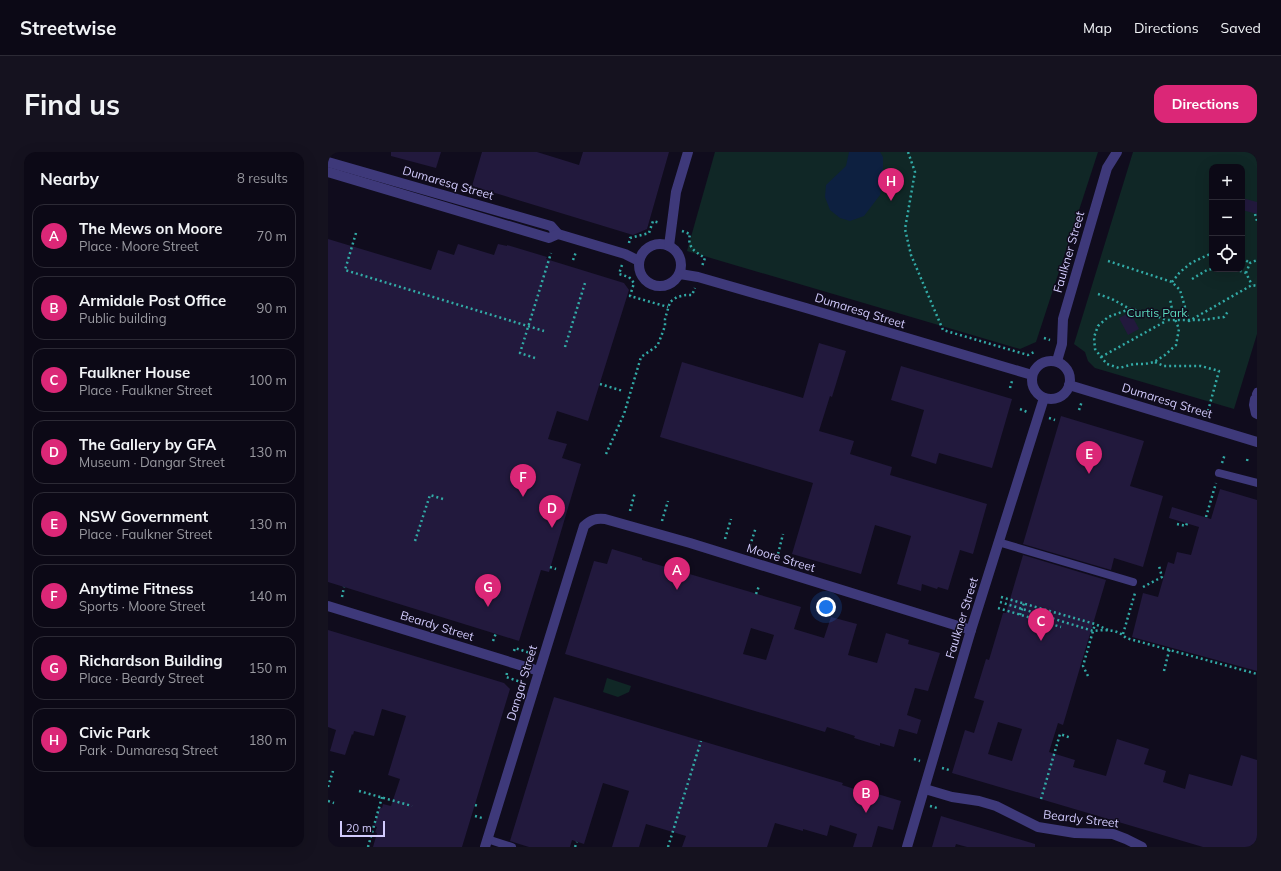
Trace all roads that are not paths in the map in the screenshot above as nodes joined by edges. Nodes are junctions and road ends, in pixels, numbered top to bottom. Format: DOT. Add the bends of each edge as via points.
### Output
graph roads {
  1 [pos="688,152"];
  2 [pos="1117,152"];
  3 [pos="328,162"];
  4 [pos="328,172"];
  5 [pos="558,234"];
  6 [pos="668,246"];
  7 [pos="639,261"];
  8 [pos="680,274"];
  9 [pos="1057,362"];
  10 [pos="1032,375"];
  11 [pos="1069,385"];
  12 [pos="1256,395"];
  13 [pos="1044,398"];
  14 [pos="1257,415"];
  15 [pos="1257,442"];
  16 [pos="1219,473"];
  17 [pos="1257,483"];
  18 [pos="584,526"];
  19 [pos="998,542"];
  20 [pos="1133,582"];
  21 [pos="328,606"];
  22 [pos="972,630"];
  23 [pos="539,671"];
  24 [pos="925,789"];
  25 [pos="486,843"];
  26 [pos="512,847"];
  27 [pos="907,847"];
  28 [pos="1142,847"];
  1 -- 6 [label="street" via="676,192"];
  2 -- 9 [label="street, Faulkner Street" via="1107,168 1063,319 1062,344"];
  3 -- 5 [label="street, Dumaresq Street" via="551,226"];
  4 -- 5 [label="street, Dumaresq Street" via="549,238"];
  5 -- 7 [label="street, Dumaresq Street" via="625,254"];
  6 -- 7 [label="street" via="659,243 651,246 643,252"];
  6 -- 8 [label="street" via="676,250 680,257"];
  7 -- 8 [label="street" via="642,275 653,285 669,284"];
  8 -- 10 [label="street, Dumaresq Street" via="698,277"];
  9 -- 10 [label="street" via="1041,362"];
  9 -- 11 [label="street" via="1064,365 1068,371"];
  10 -- 13 [label="street" via="1033,388"];
  11 -- 13 [label="street" via="1060,397"];
  11 -- 15 [label="street, Dumaresq Street"];
  12 -- 14 [label="lane" via="1253,405"];
  13 -- 19 [label="street, Faulkner Street"];
  16 -- 17 [label="lane"];
  18 -- 22 [label="street, Moore Street" via="592,519 605,518"];
  18 -- 23 [label="street, Dangar Street"];
  19 -- 20 [label="lane"];
  19 -- 22 [label="street, Faulkner Street"];
  21 -- 23 [label="street, Beardy Street"];
  22 -- 24 [label="street, Faulkner Street"];
  23 -- 25 [label="street, Dangar Street"];
  24 -- 27 [label="street, Faulkner Street"];
  24 -- 28 [label="street, Beardy Street" via="996,806 1038,827 1075,833 1113,834"];
  25 -- 26 [label="lane"];
}
